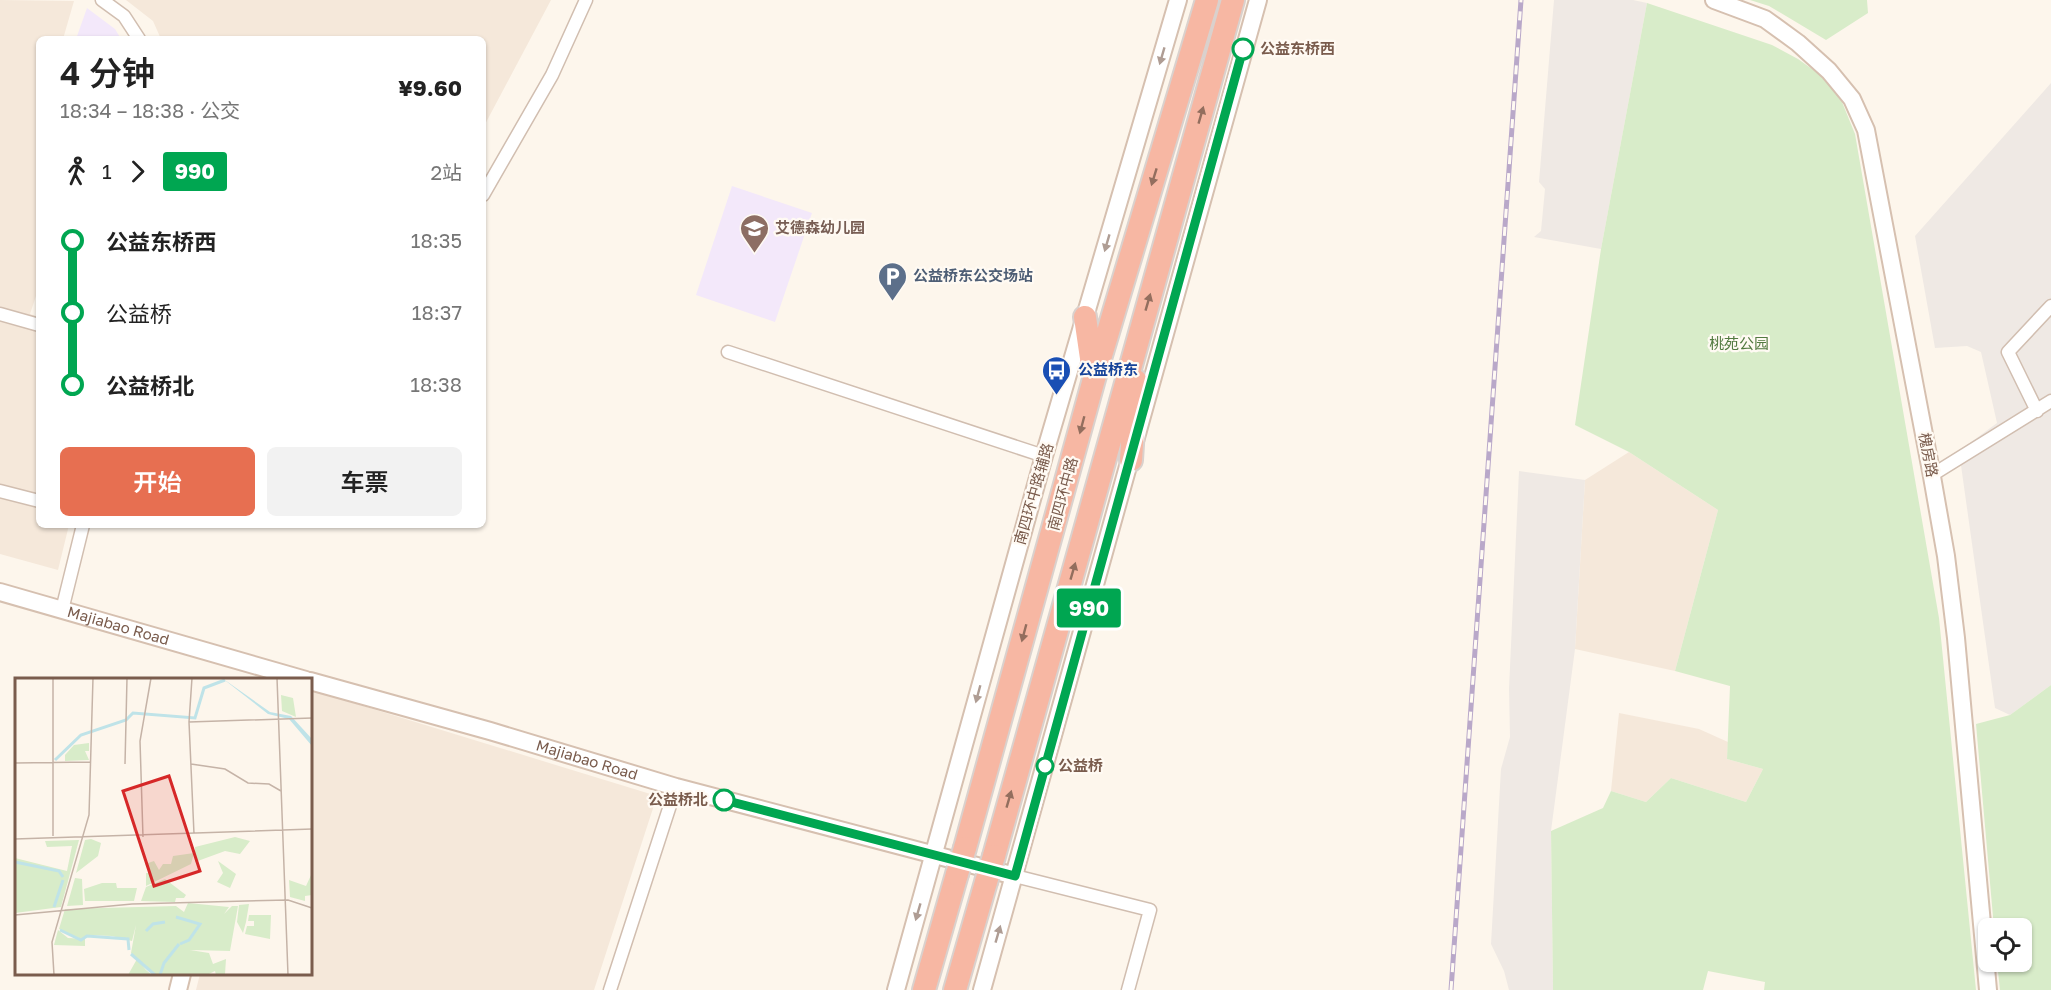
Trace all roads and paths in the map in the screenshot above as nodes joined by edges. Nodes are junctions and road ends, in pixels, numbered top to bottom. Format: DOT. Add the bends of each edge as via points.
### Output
graph roads {
  1 [pos="102,0"];
  2 [pos="586,0"];
  3 [pos="1178,0"];
  4 [pos="1207,0"];
  5 [pos="1233,0"];
  6 [pos="1258,0"];
  7 [pos="1714,0"];
  8 [pos="137,36"];
  9 [pos="486,190"];
  10 [pos="2051,306"];
  11 [pos="0,314"];
  12 [pos="1085,317"];
  13 [pos="36,324"];
  14 [pos="1139,334"];
  15 [pos="728,352"];
  16 [pos="1094,379"];
  17 [pos="2051,401"];
  18 [pos="2037,411"];
  19 [pos="1044,456"];
  20 [pos="1131,460"];
  21 [pos="1932,475"];
  22 [pos="0,491"];
  23 [pos="36,500"];
  24 [pos="82,528"];
  25 [pos="0,592"];
  26 [pos="62,610"];
  27 [pos="271,675"];
  28 [pos="293,678"];
  29 [pos="312,681"];
  30 [pos="676,787"];
  31 [pos="934,856"];
  32 [pos="1015,876"];
  33 [pos="182,975"];
  34 [pos="178,990"];
  35 [pos="610,990"];
  36 [pos="896,990"];
  37 [pos="924,990"];
  38 [pos="955,990"];
  39 [pos="982,990"];
  40 [pos="1128,990"];
  41 [pos="1988,990"];
  1 -- 8 [label="street" via="124,16"];
  2 -- 9 [label="street" via="552,75"];
  3 -- 12 [label="main road, 南四环中路辅路, one-way"];
  4 -- 16 [label="highway, 南四环中路, one-way"];
  14 -- 5 [label="highway, 南四环中路, one-way"];
  6 -- 20 [label="main road"];
  7 -- 21 [label="main road, 槐房路" via="1753,13 1777,27 1829,71 1859,113 1866,130"];
  10 -- 18 [label="street" via="2008,352"];
  11 -- 13 [label="street"];
  12 -- 16 [label="highway"];
  12 -- 19 [label="main road, 南四环中路辅路"];
  14 -- 20 [label="highway"];
  38 -- 14 [label="highway, 南四环中路, one-way, bridge"];
  15 -- 19 [label="street"];
  16 -- 37 [label="highway, 南四环中路, one-way, bridge"];
  17 -- 18 [label="street"];
  18 -- 21 [label="street"];
  19 -- 31 [label="main road, 南四环中路辅路, one-way"];
  20 -- 32 [label="main road"];
  21 -- 41 [label="main road, 槐房路" via="1956,638"];
  22 -- 23 [label="street"];
  24 -- 26 [label="street"];
  25 -- 26 [label="main road, Majiabao Road"];
  26 -- 27 [label="main road, Majiabao Road"];
  27 -- 28 [label="main road, Majiabao Road"];
  29 -- 30 [label="main road, Majiabao Road"];
  30 -- 31 [label="main road, Majiabao Road"];
  30 -- 35 [label="street"];
  31 -- 32 [label="main road, Majiabao Road"];
  31 -- 36 [label="main road, 南四环中路辅路, one-way"];
  39 -- 32 [label="main road, one-way"];
  32 -- 40 [label="street" via="1150,910"];
  33 -- 34 [label="main road"];
}
